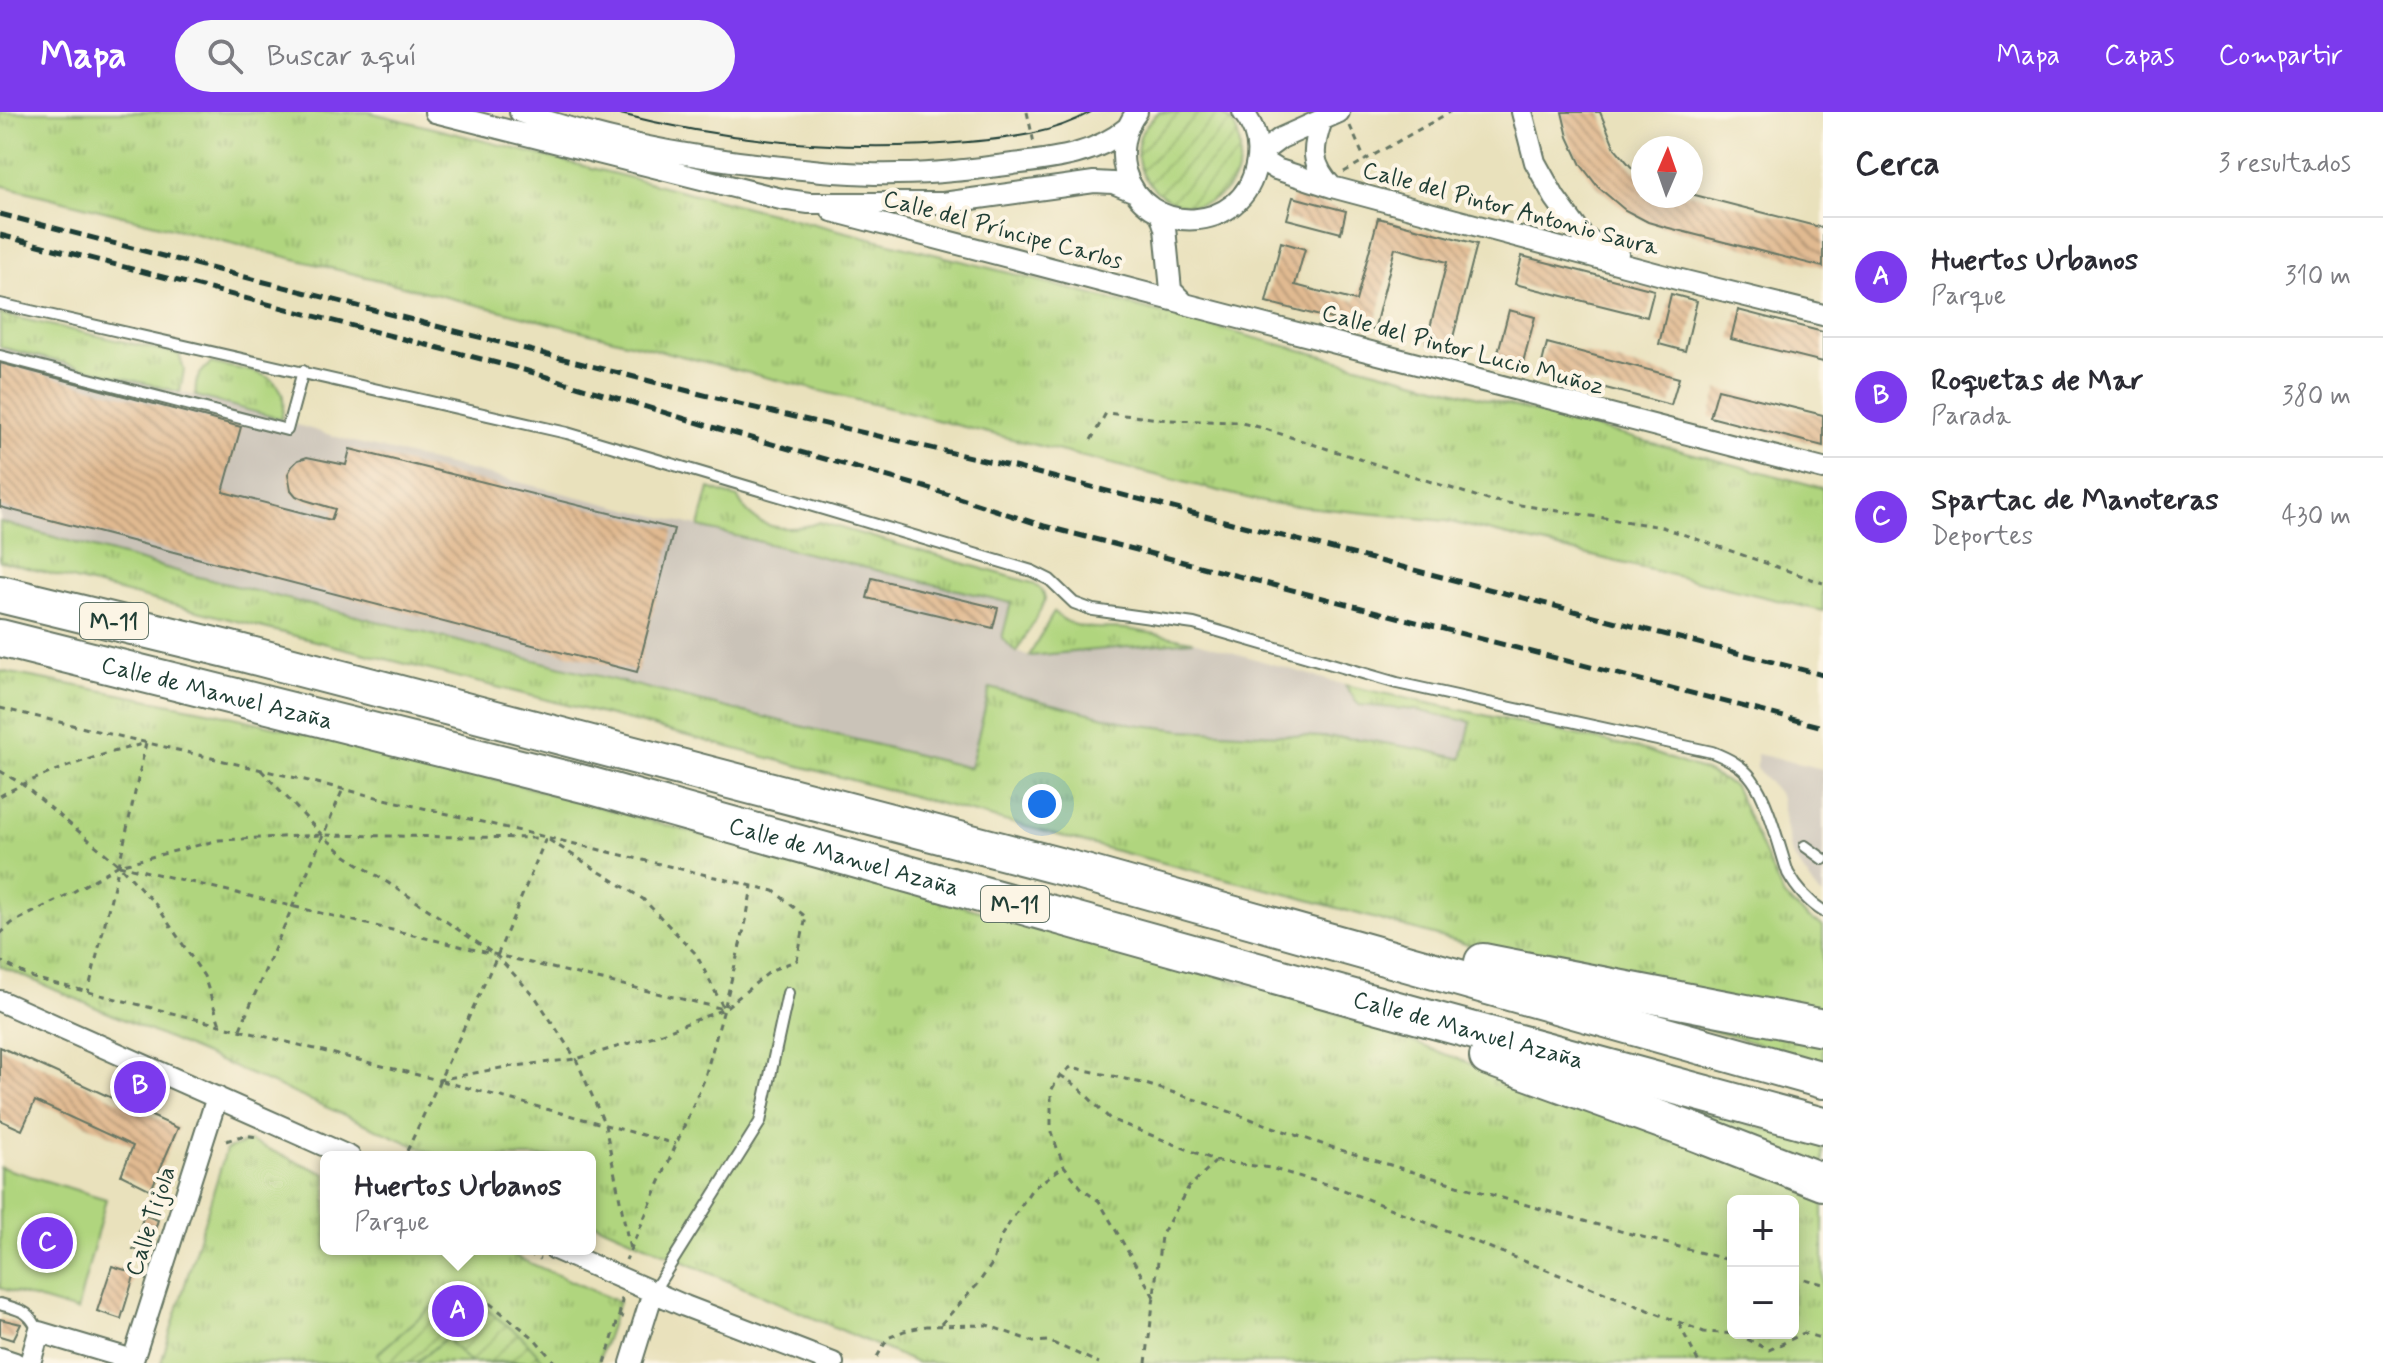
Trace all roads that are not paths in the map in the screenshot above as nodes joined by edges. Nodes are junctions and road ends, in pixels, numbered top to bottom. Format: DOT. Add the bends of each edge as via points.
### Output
graph roads {
  1 [pos="435,112"];
  2 [pos="520,112"];
  3 [pos="1243,112"];
  4 [pos="1522,112"];
  5 [pos="1337,119"];
  6 [pos="1132,120"];
  7 [pos="1258,156"];
  8 [pos="1332,187"];
  9 [pos="1135,192"];
  10 [pos="809,203"];
  11 [pos="1160,213"];
  12 [pos="1677,279"];
  13 [pos="0,304"];
  14 [pos="1185,304"];
  15 [pos="1823,315"];
  16 [pos="0,356"];
  17 [pos="303,371"];
  18 [pos="1823,469"];
  19 [pos="0,572"];
  20 [pos="0,594"];
  21 [pos="0,638"];
  22 [pos="227,649"];
  23 [pos="0,659"];
  24 [pos="161,677"];
  25 [pos="1805,846"];
  26 [pos="1823,859"];
  27 [pos="1078,871"];
  28 [pos="1823,911"];
  29 [pos="788,993"];
  30 [pos="0,1001"];
  31 [pos="1379,1005"];
  32 [pos="1823,1028"];
  33 [pos="1823,1080"];
  34 [pos="217,1097"];
  35 [pos="1823,1126"];
  36 [pos="337,1151"];
  37 [pos="1823,1182"];
  38 [pos="569,1255"];
  39 [pos="653,1292"];
  40 [pos="0,1304"];
  41 [pos="39,1332"];
  42 [pos="0,1358"];
  43 [pos="133,1362"];
  44 [pos="15,1363"];
  45 [pos="30,1363"];
  46 [pos="631,1363"];
  47 [pos="833,1363"];
  1 -- 10 [label="street, Calle del Príncipe Carlos"];
  2 -- 6 [label="street, Calle del Príncipe Carlos" via="620,142 724,161 897,175 1088,151 1111,142"];
  3 -- 7 [label="street"];
  4 -- 12 [label="street, Calle del Pintor Antonio Saura" via="1535,162 1584,238"];
  5 -- 7 [label="street" via="1281,138"];
  5 -- 8 [label="street, Calle del Pintor Antonio Saura" via="1316,139 1314,157"];
  6 -- 9 [label="street" via="1124,141 1124,168"];
  7 -- 8 [label="street, Calle del Pintor Antonio Saura" via="1276,169"];
  7 -- 11 [label="street" via="1250,183 1223,211 1185,220"];
  8 -- 12 [label="street, Calle del Pintor Antonio Saura"];
  9 -- 10 [label="street, Calle del Príncipe Carlos" via="1094,182 943,203"];
  9 -- 11 [label="street"];
  10 -- 14 [label="street, Calle del Príncipe Carlos"];
  11 -- 14 [label="street" via="1171,290"];
  12 -- 15 [label="street, Calle del Pintor Antonio Saura"];
  13 -- 17 [label="lane"];
  14 -- 18 [label="street, Calle del Pintor Lucio Muñoz"];
  16 -- 17 [label="lane" via="287,430"];
  17 -- 28 [label="lane" via="567,433 1017,566 1042,575 1074,603 1093,610 1194,624 1397,683 1712,752 1728,758 1753,780 1788,873 1811,904"];
  19 -- 22 [label="highway"];
  20 -- 22 [label="highway, Calle de Manuel Azaña / M-11"];
  21 -- 24 [label="highway, Calle de Manuel Azaña / M-11"];
  22 -- 27 [label="highway, Calle de Manuel Azaña / M-11"];
  23 -- 24 [label="highway"];
  24 -- 31 [label="highway, Calle de Manuel Azaña / M-11" via="588,785"];
  25 -- 26 [label="lane"];
  27 -- 32 [label="highway" via="1506,967"];
  27 -- 33 [label="highway, Calle de Manuel Azaña / M-11"];
  29 -- 39 [label="lane" via="760,1122"];
  30 -- 34 [label="street"];
  31 -- 35 [label="highway, Calle de Manuel Azaña / M-11"];
  31 -- 37 [label="highway" via="1463,1048"];
  34 -- 36 [label="street"];
  34 -- 43 [label="street, Calle Tijola"];
  38 -- 39 [label="street"];
  39 -- 46 [label="street"];
  39 -- 47 [label="street"];
  40 -- 41 [label="lane" via="26,1312"];
  41 -- 43 [label="street"];
  41 -- 45 [label="street"];
  42 -- 44 [label="street"];
}
